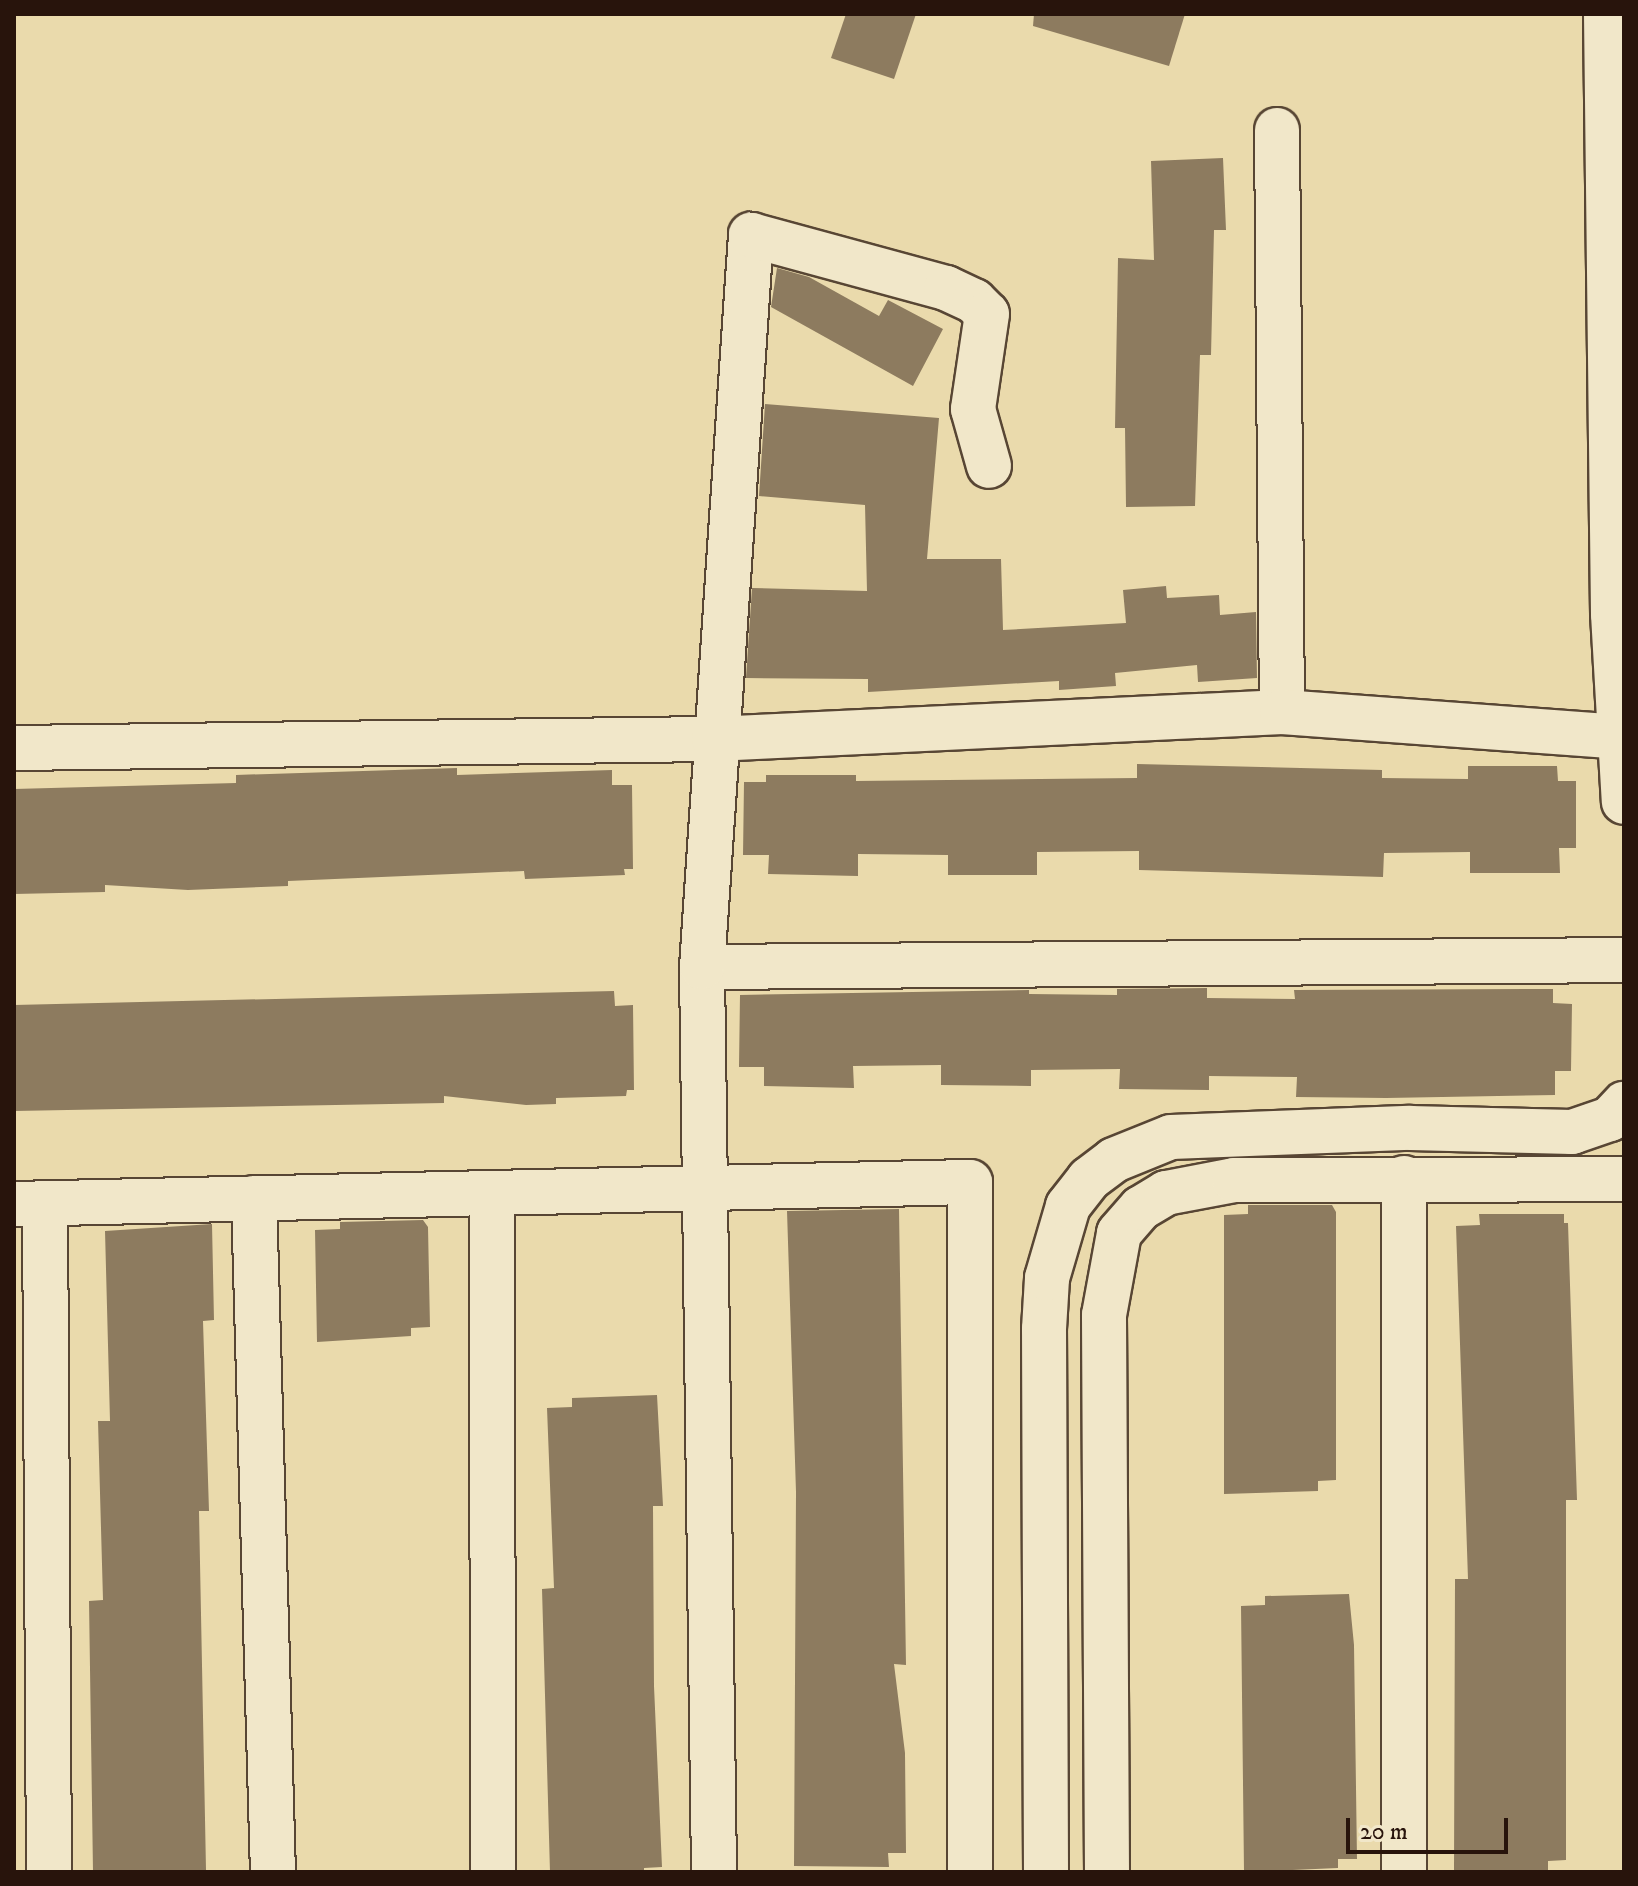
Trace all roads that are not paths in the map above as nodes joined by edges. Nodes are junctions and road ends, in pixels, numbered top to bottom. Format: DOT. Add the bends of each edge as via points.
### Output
graph roads {
  1 [pos="1606,14"];
  2 [pos="1277,130"];
  3 [pos="989,466"];
  4 [pos="1282,712"];
  5 [pos="1620,737"];
  6 [pos="714,739"];
  7 [pos="14,748"];
  8 [pos="1624,802"];
  9 [pos="1624,960"];
  10 [pos="702,967"];
  11 [pos="1624,1104"];
  12 [pos="1404,1178"];
  13 [pos="1624,1179"];
  14 [pos="705,1188"];
  15 [pos="492,1193"];
  16 [pos="254,1198"];
  17 [pos="30,1203"];
  18 [pos="49,1872"];
  19 [pos="273,1872"];
  20 [pos="493,1872"];
  21 [pos="714,1872"];
  22 [pos="970,1872"];
  23 [pos="1046,1872"];
  24 [pos="1107,1872"];
  25 [pos="1404,1872"];
  1 -- 5 [label="street" via="1613,614"];
  2 -- 4 [label="street"];
  3 -- 6 [label="street" via="973,409 987,314 974,301 946,288 751,235"];
  4 -- 5 [label="street"];
  4 -- 6 [label="street"];
  5 -- 8 [label="street"];
  6 -- 7 [label="street"];
  6 -- 10 [label="street"];
  9 -- 10 [label="street"];
  10 -- 14 [label="street"];
  11 -- 23 [label="street" via="1610,1119 1572,1132 1410,1128 1171,1137 1114,1160 1089,1179 1068,1206 1047,1278 1044,1329"];
  12 -- 13 [label="street"];
  12 -- 24 [label="street" via="1201,1184 1166,1193 1141,1208 1119,1233 1104,1315"];
  12 -- 25 [label="street"];
  14 -- 15 [label="street"];
  14 -- 21 [label="street"];
  14 -- 22 [label="street" via="970,1182"];
  15 -- 16 [label="street"];
  15 -- 20 [label="street"];
  16 -- 17 [label="street"];
  16 -- 19 [label="street"];
  17 -- 18 [label="street"];
}
